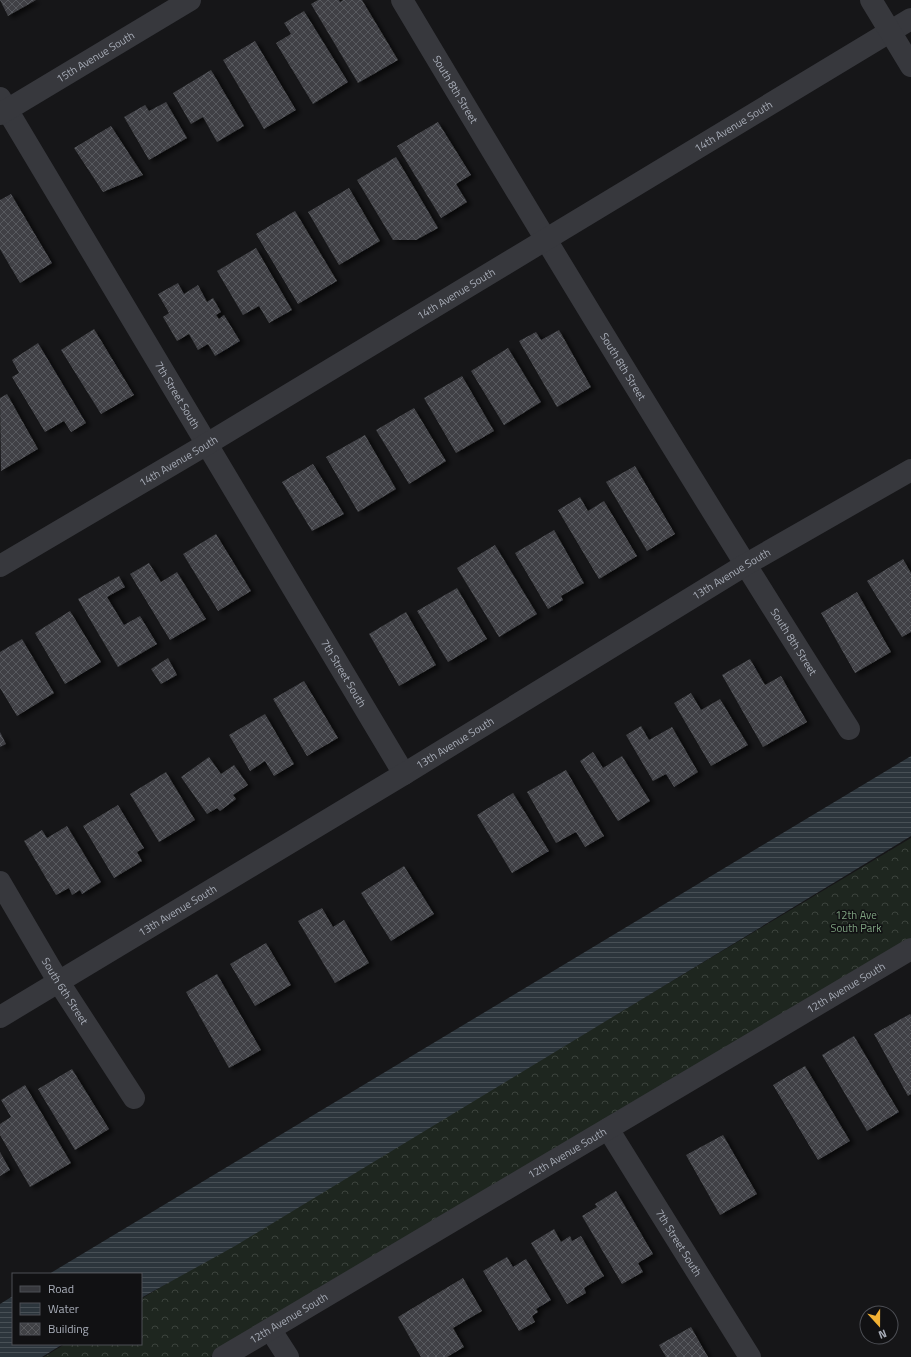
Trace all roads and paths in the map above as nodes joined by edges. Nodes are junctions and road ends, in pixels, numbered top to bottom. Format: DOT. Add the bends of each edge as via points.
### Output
graph roads {
  1 [pos="190,0"];
  2 [pos="402,0"];
  3 [pos="871,0"];
  4 [pos="911,18"];
  5 [pos="890,31"];
  6 [pos="911,66"];
  7 [pos="2,107"];
  8 [pos="545,239"];
  9 [pos="207,444"];
  10 [pos="911,470"];
  11 [pos="745,565"];
  12 [pos="0,566"];
  13 [pos="849,729"];
  14 [pos="404,774"];
  15 [pos="0,882"];
  16 [pos="911,949"];
  17 [pos="58,981"];
  18 [pos="0,1017"];
  19 [pos="134,1098"];
  20 [pos="608,1128"];
  21 [pos="270,1329"];
  22 [pos="223,1357"];
  23 [pos="288,1357"];
  24 [pos="750,1357"];
  1 -- 7 [label="street, 15th Avenue South"];
  2 -- 8 [label="street, South 8th Street"];
  3 -- 5 [label="street"];
  4 -- 5 [label="street, 14th Avenue South"];
  5 -- 6 [label="street"];
  5 -- 8 [label="street, 14th Avenue South"];
  7 -- 9 [label="street, 7th Street South"];
  8 -- 9 [label="street, 14th Avenue South"];
  8 -- 11 [label="street, South 8th Street"];
  9 -- 12 [label="street, 14th Avenue South"];
  9 -- 14 [label="street, 7th Street South"];
  10 -- 11 [label="street, 13th Avenue South"];
  11 -- 13 [label="street, South 8th Street"];
  11 -- 14 [label="street, 13th Avenue South"];
  14 -- 17 [label="street, 13th Avenue South"];
  15 -- 17 [label="street, South 6th Street"];
  16 -- 20 [label="street, 12th Avenue South"];
  17 -- 18 [label="street, 13th Avenue South"];
  17 -- 19 [label="street, South 6th Street"];
  20 -- 21 [label="street, 12th Avenue South"];
  20 -- 24 [label="street, 7th Street South"];
  21 -- 22 [label="street, 12th Avenue South"];
  21 -- 23 [label="street"];
}
